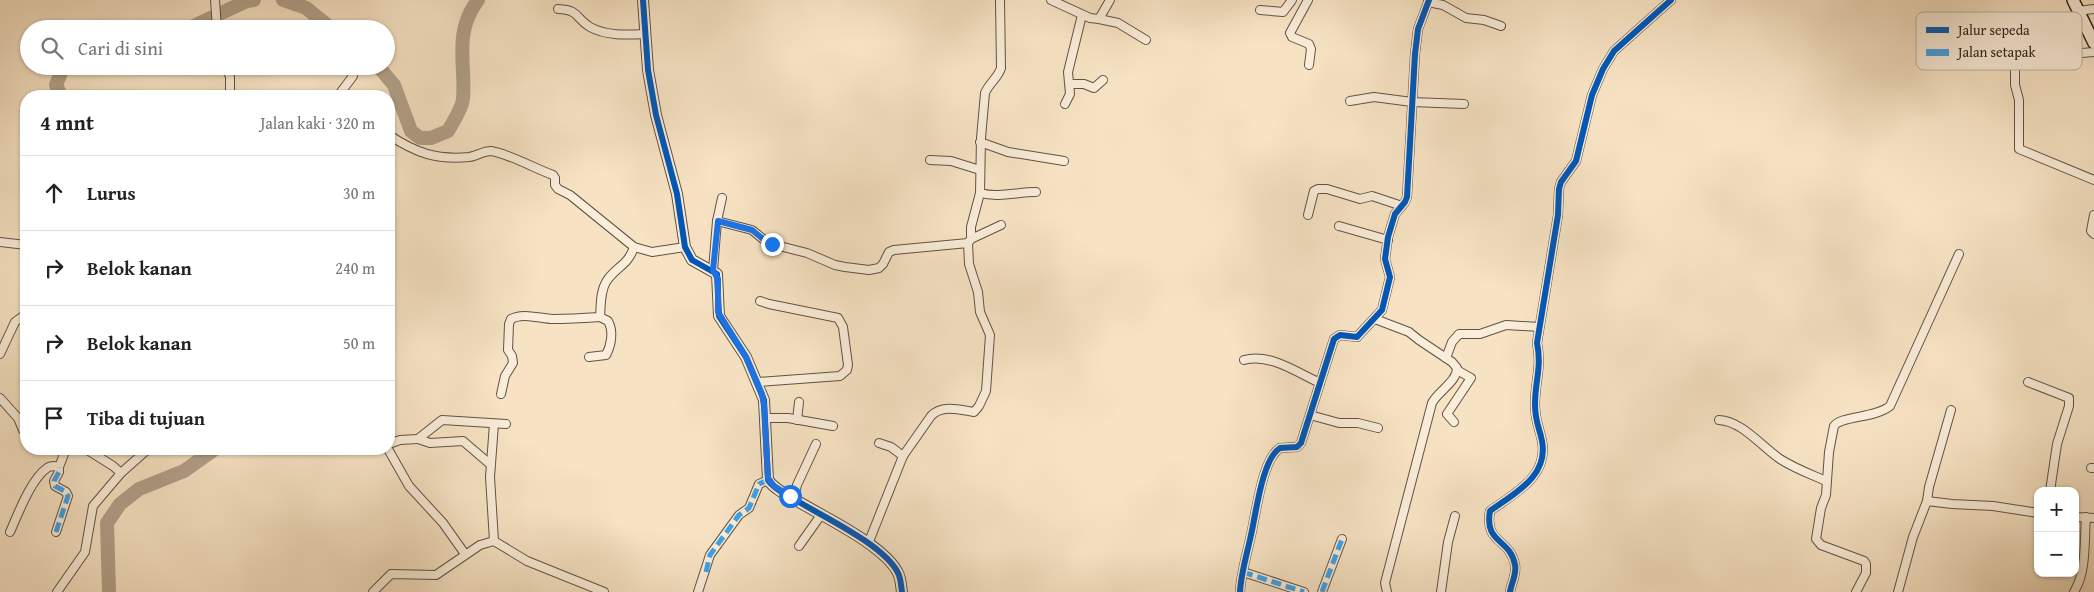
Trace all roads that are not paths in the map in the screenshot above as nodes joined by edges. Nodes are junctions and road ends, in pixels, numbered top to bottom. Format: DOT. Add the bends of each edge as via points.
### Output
graph roads {
  1 [pos="215,0"];
  2 [pos="643,0"];
  3 [pos="1000,0"];
  4 [pos="1051,0"];
  5 [pos="1110,0"];
  6 [pos="1292,0"];
  7 [pos="1308,0"];
  8 [pos="1671,0"];
  9 [pos="1429,1"];
  10 [pos="2076,5"];
  11 [pos="558,9"];
  12 [pos="2094,9"];
  13 [pos="1260,10"];
  14 [pos="1082,14"];
  15 [pos="2082,18"];
  16 [pos="1100,19"];
  17 [pos="217,20"];
  18 [pos="1501,26"];
  19 [pos="644,34"];
  20 [pos="1146,40"];
  21 [pos="2094,43"];
  22 [pos="1309,65"];
  23 [pos="2015,70"];
  24 [pos="229,75"];
  25 [pos="353,76"];
  26 [pos="1103,80"];
  27 [pos="1070,84"];
  28 [pos="230,90"];
  29 [pos="342,90"];
  30 [pos="1350,101"];
  31 [pos="1412,102"];
  32 [pos="1065,104"];
  33 [pos="1464,104"];
  34 [pos="395,142"];
  35 [pos="980,142"];
  36 [pos="930,160"];
  37 [pos="1064,161"];
  38 [pos="980,170"];
  39 [pos="2094,180"];
  40 [pos="1036,192"];
  41 [pos="980,193"];
  42 [pos="722,198"];
  43 [pos="1402,206"];
  44 [pos="2094,214"];
  45 [pos="1308,215"];
  46 [pos="718,221"];
  47 [pos="1001,225"];
  48 [pos="1339,226"];
  49 [pos="2094,234"];
  50 [pos="1388,240"];
  51 [pos="969,241"];
  52 [pos="0,242"];
  53 [pos="20,244"];
  54 [pos="634,247"];
  55 [pos="685,248"];
  56 [pos="1959,254"];
  57 [pos="713,270"];
  58 [pos="760,301"];
  59 [pos="20,318"];
  60 [pos="600,318"];
  61 [pos="1375,319"];
  62 [pos="1539,327"];
  63 [pos="0,354"];
  64 [pos="589,357"];
  65 [pos="1446,358"];
  66 [pos="1244,360"];
  67 [pos="1457,370"];
  68 [pos="757,382"];
  69 [pos="2028,382"];
  70 [pos="1320,383"];
  71 [pos="501,394"];
  72 [pos="0,398"];
  73 [pos="799,402"];
  74 [pos="1951,410"];
  75 [pos="1310,415"];
  76 [pos="765,418"];
  77 [pos="797,420"];
  78 [pos="1719,420"];
  79 [pos="1454,422"];
  80 [pos="20,423"];
  81 [pos="494,424"];
  82 [pos="506,424"];
  83 [pos="833,426"];
  84 [pos="1378,428"];
  85 [pos="418,439"];
  86 [pos="395,442"];
  87 [pos="879,443"];
  88 [pos="816,444"];
  89 [pos="64,455"];
  90 [pos="96,455"];
  91 [pos="142,455"];
  92 [pos="391,455"];
  93 [pos="902,456"];
  94 [pos="491,464"];
  95 [pos="59,467"];
  96 [pos="121,474"];
  97 [pos="768,480"];
  98 [pos="1826,481"];
  99 [pos="2051,487"];
  100 [pos="794,499"];
  101 [pos="1927,501"];
  102 [pos="2034,512"];
  103 [pos="822,515"];
  104 [pos="1454,516"];
  105 [pos="2090,517"];
  106 [pos="10,532"];
  107 [pos="56,532"];
  108 [pos="1342,539"];
  109 [pos="494,541"];
  110 [pos="868,544"];
  111 [pos="799,546"];
  112 [pos="465,554"];
  113 [pos="1243,572"];
  114 [pos="57,592"];
  115 [pos="373,592"];
  116 [pos="604,592"];
  117 [pos="698,592"];
  118 [pos="902,592"];
  119 [pos="1240,592"];
  120 [pos="1304,592"];
  121 [pos="1322,592"];
  122 [pos="1387,592"];
  123 [pos="1441,592"];
  124 [pos="1510,592"];
  125 [pos="1856,592"];
  126 [pos="1898,592"];
  127 [pos="2074,592"];
  1 -- 17 [label="street"];
  2 -- 19 [label="street"];
  3 -- 35 [label="street" via="1001,68 985,93"];
  4 -- 14 [label="street"];
  5 -- 16 [label="street"];
  6 -- 13 [label="street" via="1283,12"];
  7 -- 22 [label="street" via="1290,34 1309,44"];
  8 -- 62 [label="street" via="1614,51 1592,95 1576,161 1559,189 1558,215"];
  9 -- 18 [label="street" via="1466,18"];
  9 -- 31 [label="street" via="1418,29"];
  10 -- 12 [label="street"];
  11 -- 19 [label="street" via="574,11 596,29 619,35"];
  14 -- 16 [label="street"];
  14 -- 27 [label="street" via="1068,72"];
  15 -- 21 [label="main road"];
  16 -- 20 [label="street" via="1118,23"];
  19 -- 55 [label="street" via="654,106 673,178"];
  23 -- 39 [label="street" via="2019,149"];
  24 -- 28 [label="street"];
  25 -- 29 [label="street"];
  26 -- 27 [label="street" via="1094,88"];
  27 -- 32 [label="street"];
  30 -- 31 [label="street" via="1374,97"];
  31 -- 33 [label="street"];
  31 -- 43 [label="street" via="1407,197"];
  34 -- 54 [label="street" via="433,157 471,157 494,152 553,175 556,187"];
  35 -- 37 [label="street" via="1008,152"];
  35 -- 38 [label="street"];
  36 -- 38 [label="street" via="952,161"];
  38 -- 41 [label="street"];
  40 -- 41 [label="street" via="1015,192 1004,196"];
  41 -- 51 [label="street"];
  42 -- 46 [label="street"];
  43 -- 45 [label="street" via="1372,196 1357,198 1318,189 1314,191"];
  43 -- 50 [label="street" via="1396,214"];
  44 -- 49 [label="street" via="2091,231"];
  46 -- 51 [label="street" via="752,230 768,243 807,253 835,266 855,269 879,268 889,252 894,250"];
  46 -- 57 [label="street"];
  47 -- 51 [label="street"];
  48 -- 50 [label="street"];
  50 -- 61 [label="street" via="1384,259 1390,277 1383,306"];
  51 -- 93 [label="street" via="969,264 978,292 980,312 990,335 986,391 974,412 953,409 934,412"];
  52 -- 53 [label="street"];
  54 -- 55 [label="street" via="652,252"];
  54 -- 60 [label="street" via="629,260 606,282 600,301"];
  55 -- 57 [label="street" via="692,260"];
  56 -- 98 [label="street" via="1890,406 1878,413 1835,424"];
  57 -- 68 [label="street" via="718,279 720,316 746,357"];
  58 -- 68 [label="street" via="838,318 843,328 847,370 840,376"];
  59 -- 63 [label="street" via="15,322"];
  60 -- 64 [label="street" via="608,321 612,328 609,347 606,355"];
  60 -- 71 [label="street" via="517,316 512,319 508,350 513,363"];
  61 -- 65 [label="street" via="1409,332"];
  61 -- 70 [label="street" via="1357,337 1340,335 1334,339"];
  62 -- 65 [label="street" via="1506,325 1480,334 1458,334"];
  62 -- 124 [label="street" via="1540,363 1535,417 1542,441 1541,463 1524,488 1490,511 1488,523 1493,536 1506,547 1516,566"];
  65 -- 67 [label="street" via="1457,365"];
  66 -- 70 [label="street" via="1260,357 1270,360"];
  67 -- 79 [label="street" via="1471,378 1447,414"];
  67 -- 122 [label="street" via="1432,403 1386,583"];
  68 -- 76 [label="street" via="764,400"];
  69 -- 99 [label="street" via="2069,398"];
  70 -- 75 [label="street"];
  72 -- 80 [label="street"];
  73 -- 77 [label="street"];
  74 -- 101 [label="street"];
  75 -- 84 [label="street"];
  75 -- 113 [label="street" via="1299,445 1277,450 1266,471"];
  76 -- 77 [label="street"];
  76 -- 97 [label="street"];
  77 -- 83 [label="street"];
  78 -- 98 [label="street" via="1726,420 1742,430 1782,461"];
  81 -- 82 [label="street"];
  81 -- 85 [label="street" via="442,420"];
  81 -- 94 [label="street"];
  85 -- 86 [label="street"];
  85 -- 94 [label="street" via="463,441"];
  87 -- 93 [label="street"];
  88 -- 100 [label="street"];
  89 -- 95 [label="street"];
  90 -- 96 [label="street"];
  91 -- 96 [label="street"];
  92 -- 112 [label="street" via="409,486 443,523"];
  93 -- 110 [label="street"];
  94 -- 109 [label="street"];
  95 -- 106 [label="street" via="47,468 35,482"];
  95 -- 107 [label="street" via="55,486 68,496"];
  96 -- 114 [label="street" via="93,506 85,552"];
  97 -- 100 [label="street"];
  97 -- 117 [label="street" via="759,484 749,508 739,515 710,556"];
  98 -- 125 [label="street" via="1816,539 1820,545 1864,561 1866,573"];
  100 -- 103 [label="street"];
  101 -- 102 [label="street"];
  101 -- 126 [label="street" via="1912,537"];
  103 -- 110 [label="street"];
  103 -- 111 [label="street"];
  104 -- 123 [label="street"];
  105 -- 127 [label="street" via="2082,570"];
  108 -- 121 [label="street"];
  109 -- 112 [label="street"];
  109 -- 116 [label="street" via="527,561"];
  110 -- 118 [label="street" via="894,568 900,578"];
  112 -- 115 [label="street" via="436,575 392,574"];
  113 -- 119 [label="street"];
  113 -- 120 [label="street"];
}
